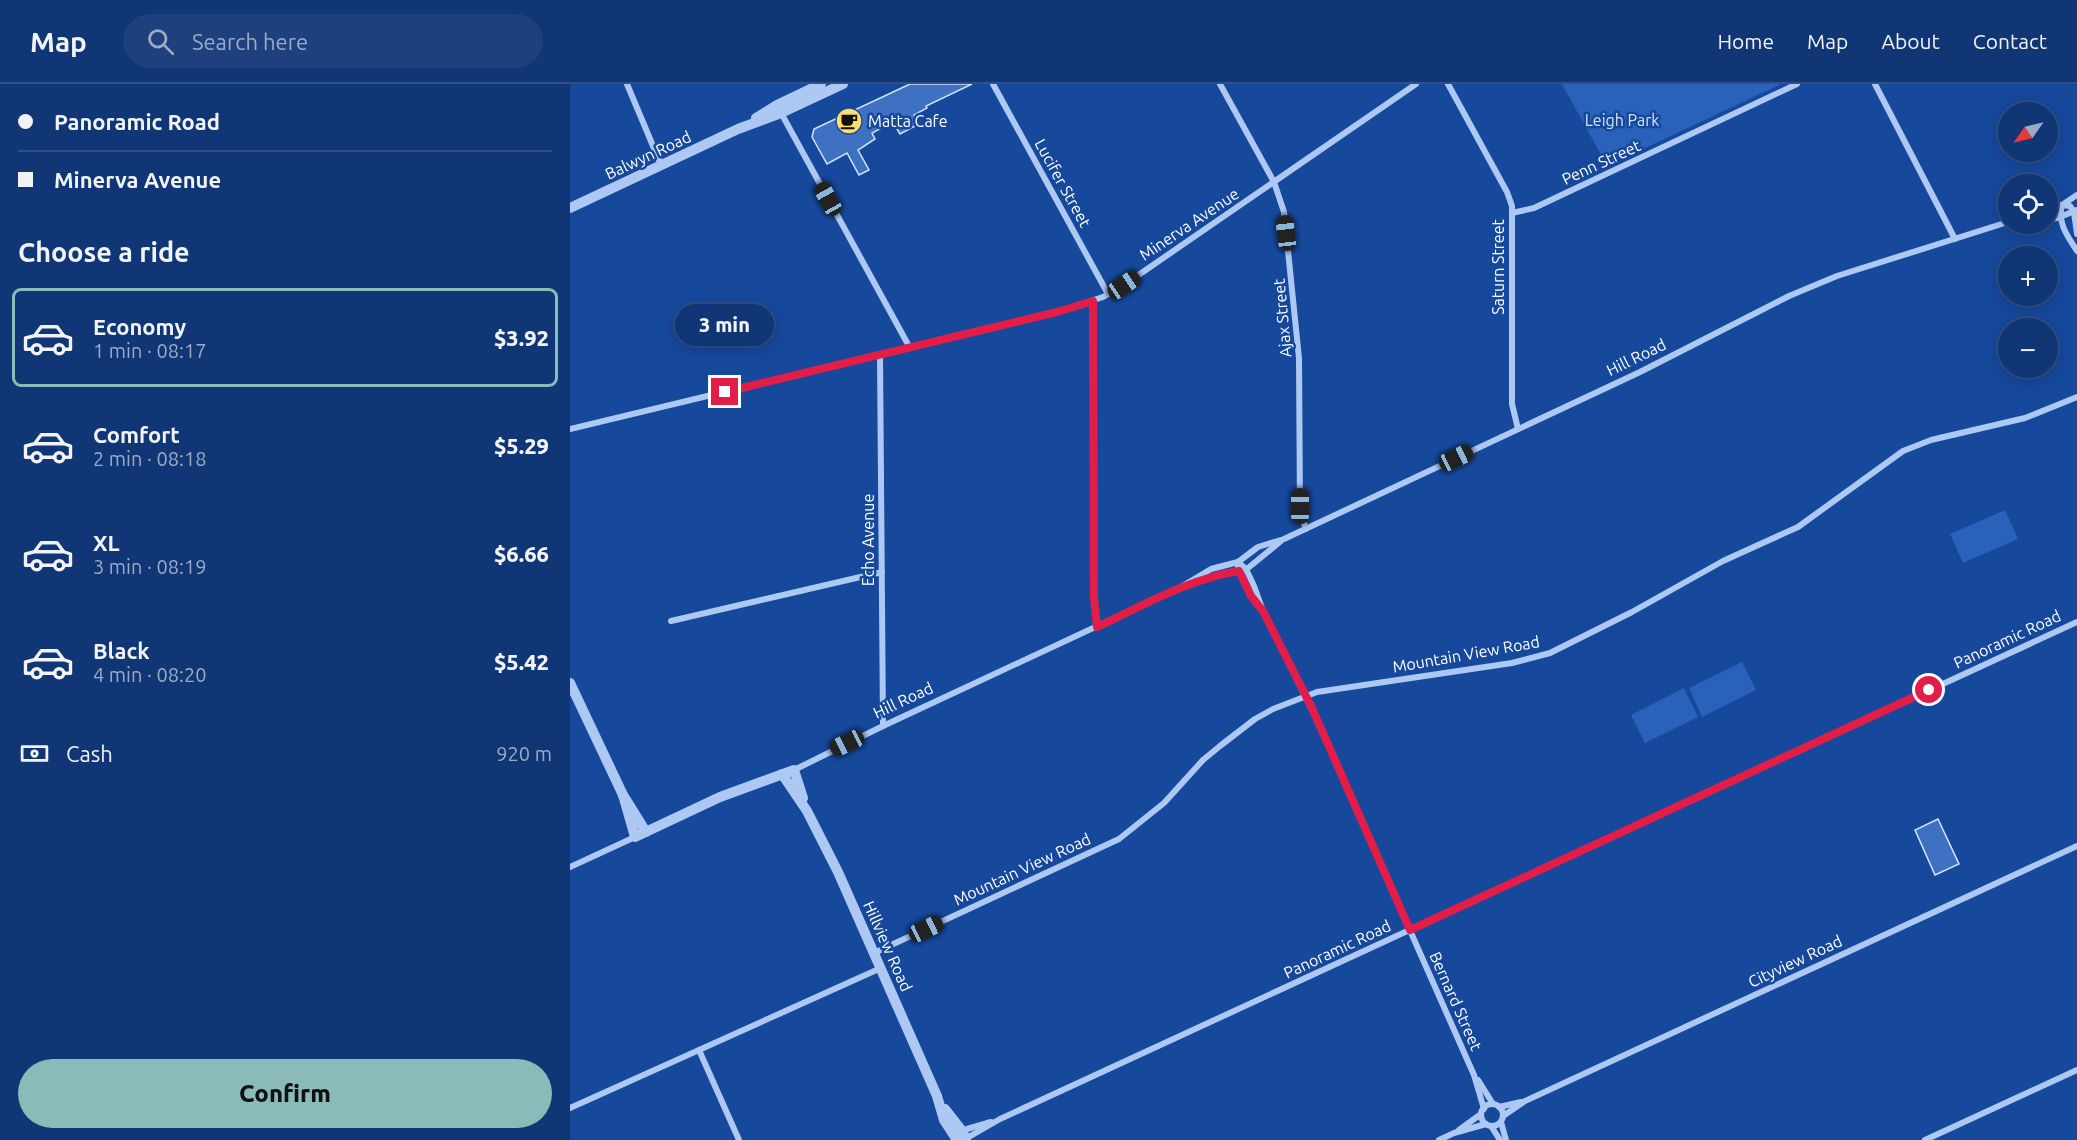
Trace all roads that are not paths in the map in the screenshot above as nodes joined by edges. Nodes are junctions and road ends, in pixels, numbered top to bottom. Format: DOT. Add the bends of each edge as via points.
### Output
graph roads {
  1 [pos="627,84"];
  2 [pos="821,84"];
  3 [pos="843,84"];
  4 [pos="993,84"];
  5 [pos="1220,84"];
  6 [pos="1416,84"];
  7 [pos="1448,84"];
  8 [pos="1797,84"];
  9 [pos="1875,84"];
  10 [pos="779,109"];
  11 [pos="661,165"];
  12 [pos="1274,182"];
  13 [pos="2077,195"];
  14 [pos="2062,205"];
  15 [pos="2058,206"];
  16 [pos="570,208"];
  17 [pos="2076,211"];
  18 [pos="1512,213"];
  19 [pos="2060,217"];
  20 [pos="1998,225"];
  21 [pos="2077,234"];
  22 [pos="1955,239"];
  23 [pos="2077,251"];
  24 [pos="1108,294"];
  25 [pos="1093,301"];
  26 [pos="910,348"];
  27 [pos="880,355"];
  28 [pos="2077,397"];
  29 [pos="570,429"];
  30 [pos="1518,429"];
  31 [pos="1305,529"];
  32 [pos="1284,539"];
  33 [pos="1238,562"];
  34 [pos="1242,570"];
  35 [pos="882,572"];
  36 [pos="1181,587"];
  37 [pos="671,621"];
  38 [pos="2077,622"];
  39 [pos="1097,627"];
  40 [pos="570,683"];
  41 [pos="1305,696"];
  42 [pos="883,726"];
  43 [pos="794,770"];
  44 [pos="782,774"];
  45 [pos="807,811"];
  46 [pos="640,834"];
  47 [pos="2077,846"];
  48 [pos="570,867"];
  49 [pos="1410,930"];
  50 [pos="874,953"];
  51 [pos="881,968"];
  52 [pos="699,1050"];
  53 [pos="2077,1070"];
  54 [pos="1474,1075"];
  55 [pos="1525,1101"];
  56 [pos="1496,1106"];
  57 [pos="570,1108"];
  58 [pos="1482,1111"];
  59 [pos="1502,1119"];
  60 [pos="1489,1125"];
  61 [pos="1454,1133"];
  62 [pos="961,1138"];
  63 [pos="739,1140"];
  64 [pos="1440,1140"];
  65 [pos="1500,1140"];
  66 [pos="1506,1140"];
  67 [pos="1925,1140"];
  1 -- 11 [label="street"];
  2 -- 10 [label="street, Balwyn Road"];
  3 -- 10 [label="street, Balwyn Road"];
  4 -- 24 [label="street, Lucifer Street"];
  5 -- 12 [label="street, Ajax Street"];
  6 -- 12 [label="street, Minerva Avenue"];
  7 -- 18 [label="street, Saturn Street" via="1511,200"];
  8 -- 18 [label="street, Penn Street" via="1534,208"];
  9 -- 22 [label="street"];
  10 -- 11 [label="street, Balwyn Road"];
  10 -- 26 [label="street"];
  11 -- 16 [label="street, Balwyn Road"];
  12 -- 24 [label="street, Minerva Avenue"];
  12 -- 31 [label="street, Ajax Street" via="1284,212 1298,335 1300,512"];
  13 -- 14 [label="street"];
  14 -- 15 [label="street"];
  14 -- 17 [label="street"];
  14 -- 19 [label="street"];
  17 -- 19 [label="street"];
  17 -- 21 [label="street"];
  18 -- 30 [label="street, Saturn Street" via="1512,404"];
  19 -- 23 [label="street"];
  20 -- 22 [label="street, Hill Road"];
  22 -- 30 [label="street, Hill Road" via="1815,285"];
  24 -- 25 [label="street, Minerva Avenue"];
  25 -- 26 [label="street, Minerva Avenue"];
  25 -- 39 [label="street"];
  26 -- 27 [label="street, Minerva Avenue"];
  27 -- 29 [label="street, Minerva Avenue"];
  27 -- 35 [label="street, Echo Avenue"];
  28 -- 41 [label="street, Mountain View Road" via="2025,418 1931,440 1903,451 1798,527 1716,564 1550,653 1512,663"];
  30 -- 31 [label="street, Hill Road"];
  31 -- 32 [label="street, Hill Road"];
  32 -- 33 [label="street, Hill Road" via="1258,547"];
  32 -- 34 [label="street, Hill Road"];
  33 -- 34 [label="street, Bernard Street"];
  33 -- 36 [label="street, Hill Road" via="1211,569"];
  34 -- 36 [label="street, Hill Road"];
  34 -- 41 [label="street, Bernard Street" via="1251,596 1263,611"];
  35 -- 37 [label="street"];
  35 -- 42 [label="street, Echo Avenue"];
  36 -- 39 [label="street, Hill Road"];
  38 -- 49 [label="street, Panoramic Road"];
  39 -- 42 [label="street, Hill Road"];
  40 -- 46 [label="street"];
  41 -- 49 [label="street, Bernard Street"];
  41 -- 50 [label="street, Mountain View Road" via="1264,714 1220,746 1164,803 1119,839"];
  42 -- 43 [label="street, Hill Road"];
  43 -- 44 [label="street, Hill Road"];
  43 -- 45 [label="street, Hillview Road"];
  44 -- 45 [label="street, Hillview Road"];
  44 -- 46 [label="street, Hill Road"];
  45 -- 50 [label="street, Hillview Road"];
  46 -- 48 [label="street, Hill Road"];
  47 -- 55 [label="street, Cityview Road"];
  49 -- 54 [label="street, Bernard Street"];
  49 -- 62 [label="street, Panoramic Road"];
  50 -- 51 [label="street, Hillview Road"];
  51 -- 52 [label="street"];
  51 -- 62 [label="street, Hillview Road" via="945,1120"];
  52 -- 57 [label="street"];
  52 -- 63 [label="street"];
  53 -- 67 [label="street"];
  54 -- 56 [label="street, Bernard Street"];
  54 -- 58 [label="street, Bernard Street"];
  55 -- 56 [label="street, Cityview Road"];
  55 -- 59 [label="street, Cityview Road"];
  56 -- 58 [label="street, Cityview Road"];
  56 -- 59 [label="street, Bernard Street"];
  58 -- 60 [label="street, Bernard Street"];
  58 -- 61 [label="street"];
  59 -- 60 [label="street, Cityview Road"];
  59 -- 66 [label="street"];
  60 -- 61 [label="street"];
  60 -- 65 [label="street"];
  61 -- 64 [label="street"];
}
